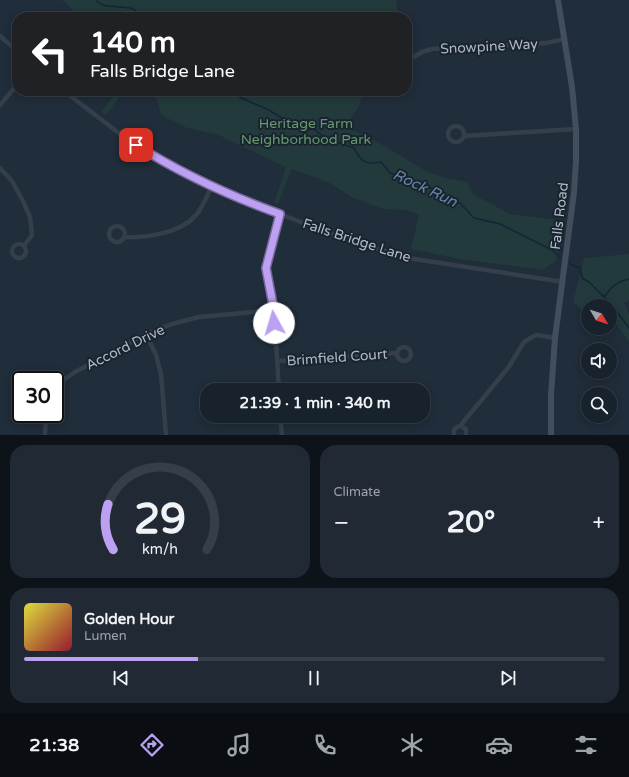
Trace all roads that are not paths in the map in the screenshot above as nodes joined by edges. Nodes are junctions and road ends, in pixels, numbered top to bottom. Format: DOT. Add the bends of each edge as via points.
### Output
graph roads {
  1 [pos="558,0"];
  2 [pos="0,36"];
  3 [pos="565,39"];
  4 [pos="12,47"];
  5 [pos="414,57"];
  6 [pos="12,91"];
  7 [pos="70,96"];
  8 [pos="0,105"];
  9 [pos="576,129"];
  10 [pos="464,136"];
  11 [pos="0,168"];
  12 [pos="211,187"];
  13 [pos="280,214"];
  14 [pos="124,237"];
  15 [pos="24,246"];
  16 [pos="563,282"];
  17 [pos="274,310"];
  18 [pos="146,334"];
  19 [pos="555,338"];
  20 [pos="397,353"];
  21 [pos="277,361"];
  22 [pos="64,380"];
  23 [pos="279,383"];
  24 [pos="46,423"];
  25 [pos="281,423"];
  26 [pos="460,426"];
  27 [pos="46,435"];
  28 [pos="166,435"];
  29 [pos="282,435"];
  30 [pos="454,435"];
  31 [pos="466,435"];
  32 [pos="551,435"];
  1 -- 3 [label="main road, Falls Road"];
  2 -- 4 [label="street"];
  3 -- 5 [label="street, Snowpine Way" via="546,43 432,49"];
  3 -- 9 [label="main road, Falls Road"];
  6 -- 8 [label="street"];
  7 -- 12 [label="street, Falls Bridge Lane" via="124,138"];
  9 -- 10 [label="street"];
  9 -- 16 [label="main road, Falls Road" via="574,192"];
  11 -- 15 [label="street" via="12,182 30,217 32,235"];
  12 -- 13 [label="street, Falls Bridge Lane"];
  12 -- 14 [label="street" via="198,213 182,226 138,237"];
  13 -- 16 [label="street, Falls Bridge Lane" via="355,242 408,258"];
  13 -- 17 [label="street" via="266,268"];
  16 -- 19 [label="main road, Falls Road"];
  17 -- 18 [label="street, Accord Drive" via="199,317"];
  17 -- 21 [label="street"];
  18 -- 22 [label="street, Accord Drive"];
  18 -- 28 [label="street" via="161,374"];
  19 -- 26 [label="street" via="538,335 524,342 508,368"];
  19 -- 32 [label="main road, Falls Road"];
  20 -- 21 [label="street, Brimfield Court"];
  21 -- 23 [label="street"];
  24 -- 27 [label="street"];
  25 -- 29 [label="street"];
  26 -- 30 [label="street" via="454,430"];
  26 -- 31 [label="street" via="466,429"];
}
